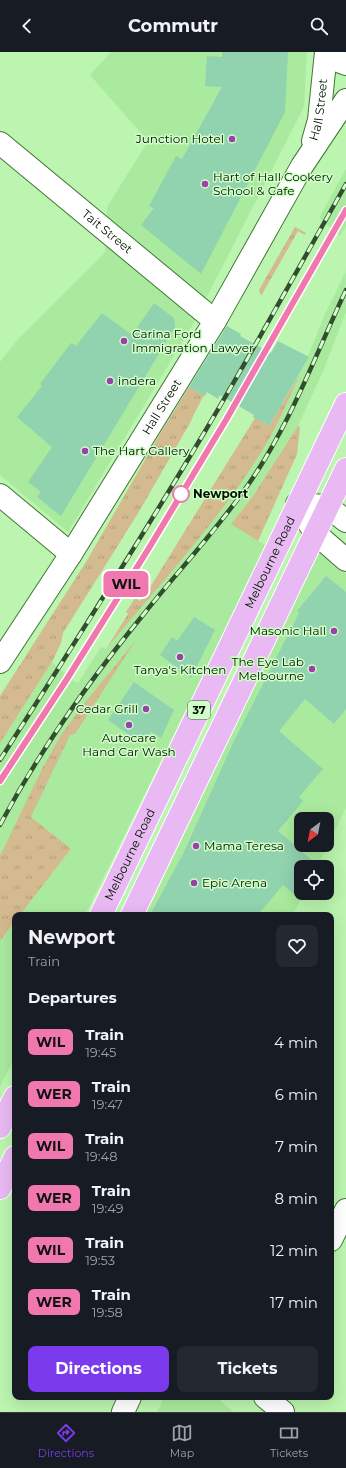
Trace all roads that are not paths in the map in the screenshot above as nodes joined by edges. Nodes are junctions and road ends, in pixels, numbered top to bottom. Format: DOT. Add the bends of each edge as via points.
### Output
graph roads {
  1 [pos="326,52"];
  2 [pos="330,52"];
  3 [pos="346,64"];
  4 [pos="346,100"];
  5 [pos="0,143"];
  6 [pos="302,166"];
  7 [pos="214,321"];
  8 [pos="346,404"];
  9 [pos="346,468"];
  10 [pos="0,495"];
  11 [pos="297,504"];
  12 [pos="327,506"];
  13 [pos="346,521"];
  14 [pos="315,533"];
  15 [pos="71,554"];
  16 [pos="346,560"];
  17 [pos="0,662"];
  18 [pos="102,912"];
  19 [pos="133,912"];
  20 [pos="12,1102"];
  21 [pos="0,1127"];
  22 [pos="12,1165"];
  23 [pos="5,1185"];
  24 [pos="346,1210"];
  25 [pos="334,1234"];
  26 [pos="129,1400"];
  27 [pos="269,1400"];
  28 [pos="123,1412"];
  29 [pos="283,1412"];
  1 -- 6 [label="street, Hall Street" via="319,120"];
  2 -- 3 [label="street" via="338,61"];
  4 -- 6 [label="street, Hall Street"];
  5 -- 7 [label="street, Tait Street"];
  6 -- 7 [label="street, Hall Street"];
  7 -- 15 [label="street, Hall Street"];
  8 -- 11 [label="main road, Melbourne Road / 37"];
  9 -- 12 [label="main road, 37"];
  10 -- 15 [label="street"];
  11 -- 12 [label="street"];
  11 -- 14 [label="street"];
  11 -- 18 [label="main road, Melbourne Road / 37"];
  12 -- 13 [label="street"];
  12 -- 14 [label="main road, 37"];
  14 -- 16 [label="street"];
  14 -- 19 [label="main road, 37"];
  15 -- 17 [label="street, Hall Street"];
  20 -- 21 [label="main road"];
  22 -- 23 [label="main road"];
  24 -- 25 [label="street"];
  26 -- 28 [label="street"];
  27 -- 29 [label="street"];
}
